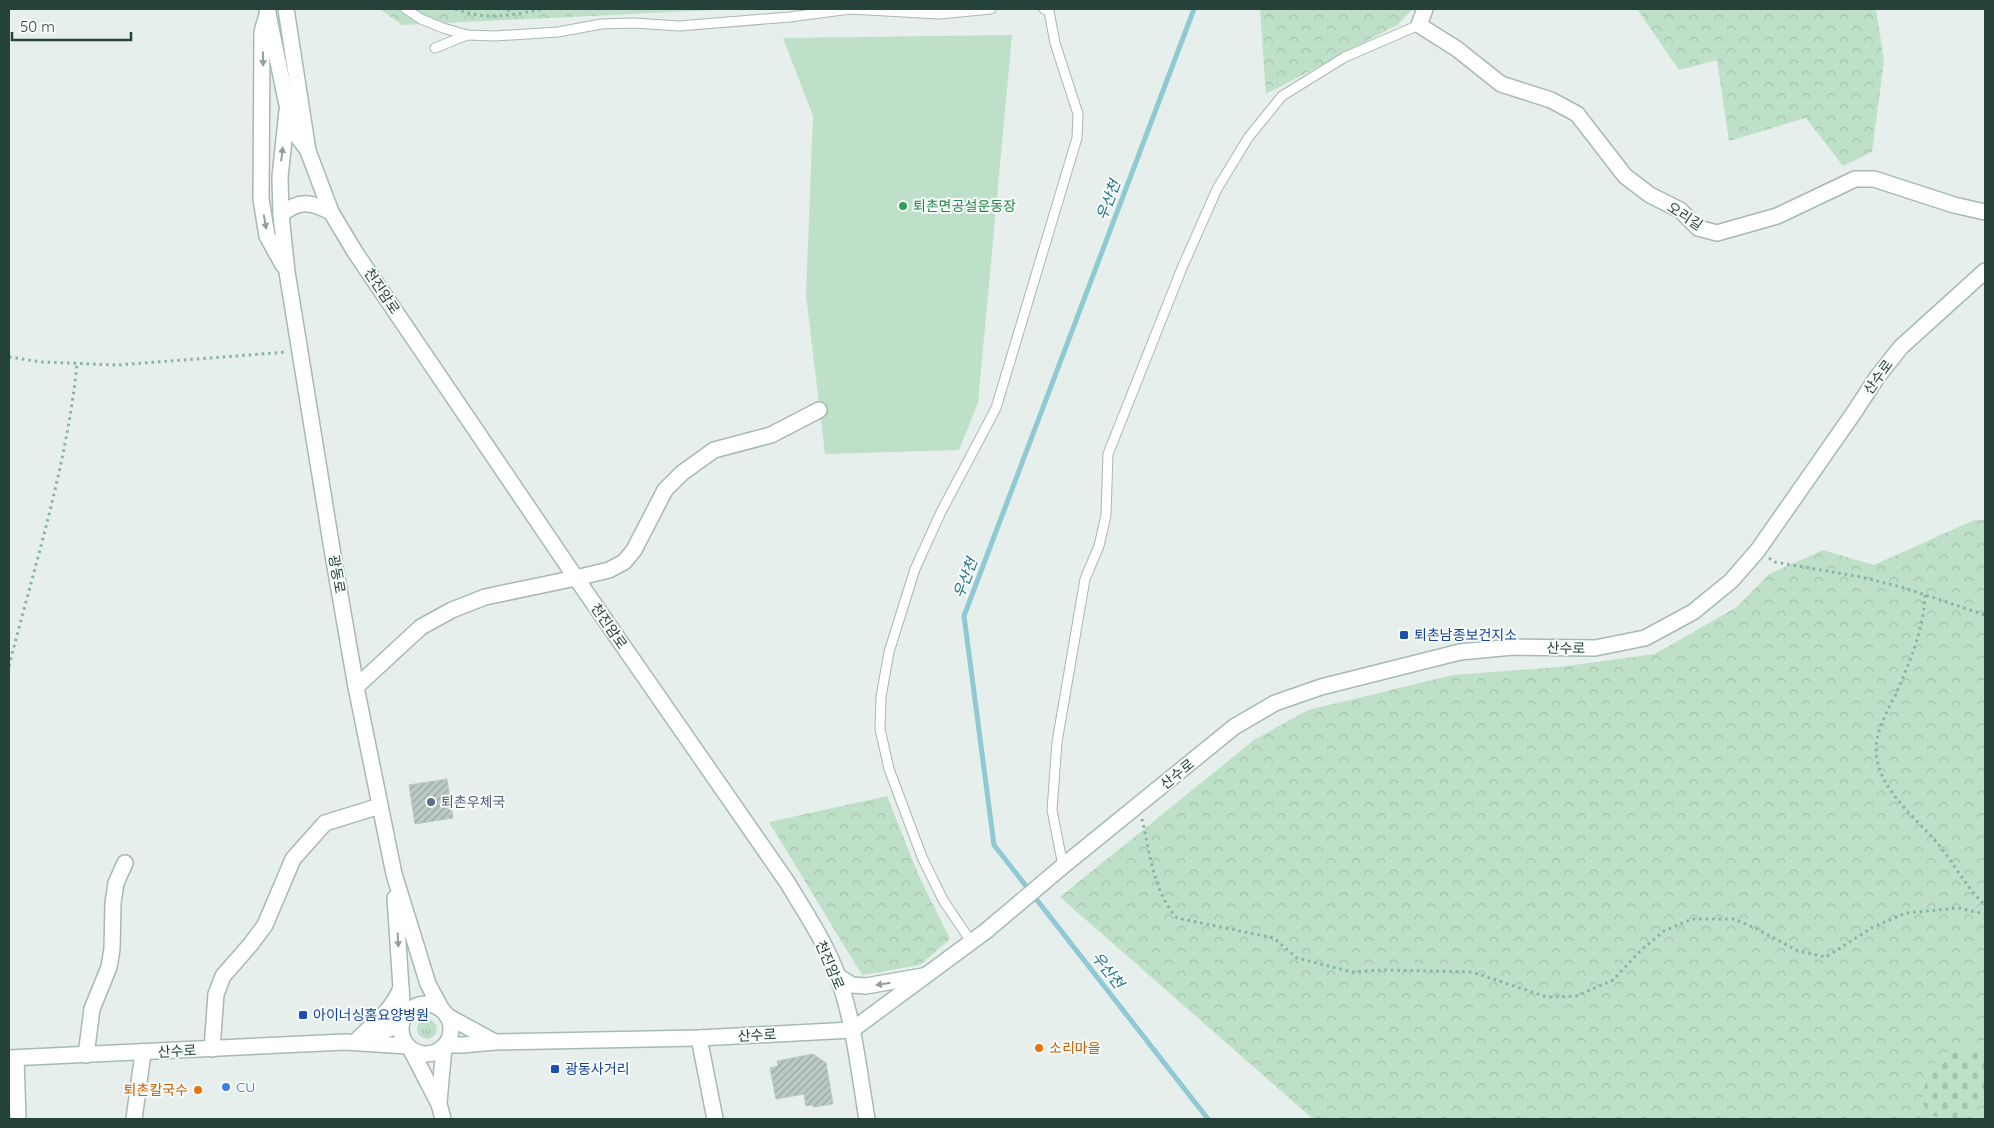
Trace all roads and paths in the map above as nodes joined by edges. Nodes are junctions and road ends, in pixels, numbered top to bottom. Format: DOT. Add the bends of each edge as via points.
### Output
graph roads {
  1 [pos="286,9"];
  2 [pos="406,9"];
  3 [pos="455,9"];
  4 [pos="508,9"];
  5 [pos="544,9"];
  6 [pos="991,9"];
  7 [pos="1044,9"];
  8 [pos="1425,9"];
  9 [pos="267,10"];
  10 [pos="509,15"];
  11 [pos="1419,25"];
  12 [pos="467,35"];
  13 [pos="435,48"];
  14 [pos="297,79"];
  15 [pos="287,111"];
  16 [pos="308,151"];
  17 [pos="331,212"];
  18 [pos="1985,212"];
  19 [pos="281,215"];
  20 [pos="1985,271"];
  21 [pos="287,272"];
  22 [pos="300,351"];
  23 [pos="9,357"];
  24 [pos="77,364"];
  25 [pos="820,410"];
  26 [pos="1758,550"];
  27 [pos="576,578"];
  28 [pos="1925,594"];
  29 [pos="1985,615"];
  30 [pos="9,666"];
  31 [pos="356,687"];
  32 [pos="1139,804"];
  33 [pos="380,806"];
  34 [pos="125,863"];
  35 [pos="1063,866"];
  36 [pos="394,874"];
  37 [pos="1985,905"];
  38 [pos="1985,914"];
  39 [pos="972,943"];
  40 [pos="930,974"];
  41 [pos="838,976"];
  42 [pos="401,988"];
  43 [pos="445,1013"];
  44 [pos="402,1022"];
  45 [pos="852,1030"];
  46 [pos="698,1038"];
  47 [pos="352,1040"];
  48 [pos="495,1042"];
  49 [pos="444,1046"];
  50 [pos="409,1048"];
  51 [pos="212,1050"];
  52 [pos="142,1053"];
  53 [pos="86,1055"];
  54 [pos="12,1058"];
  55 [pos="439,1104"];
  56 [pos="18,1119"];
  57 [pos="134,1119"];
  58 [pos="443,1119"];
  59 [pos="715,1119"];
  60 [pos="867,1119"];
  1 -- 14 [label="main road, 천진암로"];
  2 -- 12 [label="lane" via="420,19"];
  3 -- 10 [label="path" via="490,18"];
  4 -- 10 [label="path"];
  5 -- 10 [label="path"];
  6 -- 12 [label="lane" via="939,14 850,9 678,26 601,24 558,32"];
  7 -- 39 [label="lane" via="1049,11 1055,43 1078,114 1077,138 996,408 915,569 889,652 881,697 880,730 889,769 922,857 943,900"];
  8 -- 11 [label="main road"];
  9 -- 15 [label="main road, 천진암로"];
  9 -- 21 [label="main road, one-way" via="262,32 261,199 267,236"];
  11 -- 18 [label="main road, 오리길" via="1457,49 1501,84 1551,100 1577,114 1625,176 1650,195 1680,210 1698,228 1717,233 1776,216 1855,179 1874,179"];
  11 -- 35 [label="lane" via="1345,57 1282,96 1248,138 1217,189 1182,268 1108,454 1106,515 1099,546 1085,579 1057,742 1052,810"];
  12 -- 13 [label="lane"];
  14 -- 15 [label="main road"];
  14 -- 16 [label="main road, 천진암로"];
  15 -- 16 [label="main road, 천진암로" via="292,129"];
  19 -- 15 [label="main road, 광동로, one-way" via="280,177"];
  16 -- 17 [label="main road, 천진암로"];
  17 -- 19 [label="main road" via="304,203 290,207"];
  17 -- 27 [label="main road, 천진암로"];
  19 -- 21 [label="main road, 광동로"];
  20 -- 26 [label="main road, 산수로" via="1901,347"];
  21 -- 22 [label="main road, 광동로"];
  22 -- 24 [label="path" via="117,365"];
  22 -- 31 [label="main road, 광동로"];
  23 -- 24 [label="path"];
  24 -- 30 [label="path" via="65,444"];
  25 -- 27 [label="main road" via="771,435 714,450 665,490 634,550 624,562 609,570"];
  26 -- 28 [label="path" via="1776,562 1861,577"];
  26 -- 32 [label="main road, 산수로" via="1716,595 1693,612 1645,638 1595,648 1513,647 1460,652 1322,687 1274,703 1234,727"];
  27 -- 31 [label="main road" via="485,597 452,610 421,627"];
  27 -- 41 [label="main road, 천진암로" via="787,882"];
  28 -- 29 [label="path"];
  28 -- 37 [label="path" via="1923,618 1905,672 1880,729 1876,744 1877,765 1896,797 1940,846 1973,894"];
  31 -- 33 [label="main road, 광동로"];
  32 -- 35 [label="main road, 산수로"];
  32 -- 38 [label="path" via="1159,888 1168,908 1178,918 1274,938 1297,958 1352,972 1472,972 1547,997 1576,996 1614,980 1641,950 1664,931 1692,919 1734,919 1798,951 1826,958 1873,927 1906,913 1958,908"];
  33 -- 36 [label="main road, 광동로"];
  33 -- 51 [label="main road" via="325,822 292,859 265,925 223,976 216,994"];
  34 -- 53 [label="main road" via="116,883 109,967 92,1009"];
  35 -- 39 [label="main road, 산수로"];
  36 -- 42 [label="main road, one-way"];
  36 -- 43 [label="main road" via="428,984"];
  39 -- 40 [label="main road"];
  40 -- 41 [label="main road, one-way" via="866,986 852,985"];
  40 -- 45 [label="main road"];
  41 -- 45 [label="main road, 천진암로"];
  42 -- 44 [label="main road"];
  42 -- 47 [label="main road" via="387,1012"];
  43 -- 44 [label="main road" via="435,1006 420,1004 413,1007"];
  43 -- 48 [label="main road"];
  43 -- 49 [label="main road" via="451,1031"];
  44 -- 47 [label="main road"];
  44 -- 50 [label="main road" via="402,1036"];
  45 -- 46 [label="main road, 산수로"];
  45 -- 60 [label="main road, 천진암로"];
  46 -- 48 [label="main road, 산수로"];
  46 -- 59 [label="main road"];
  47 -- 50 [label="main road"];
  47 -- 51 [label="main road, 산수로"];
  48 -- 49 [label="main road, 산수로"];
  49 -- 50 [label="main road" via="428,1054 419,1054"];
  49 -- 55 [label="main road"];
  50 -- 55 [label="main road"];
  51 -- 52 [label="main road, 산수로"];
  52 -- 53 [label="main road, 산수로"];
  52 -- 57 [label="main road"];
  53 -- 54 [label="main road, 산수로"];
  54 -- 56 [label="main road"];
  55 -- 58 [label="main road"];
}
